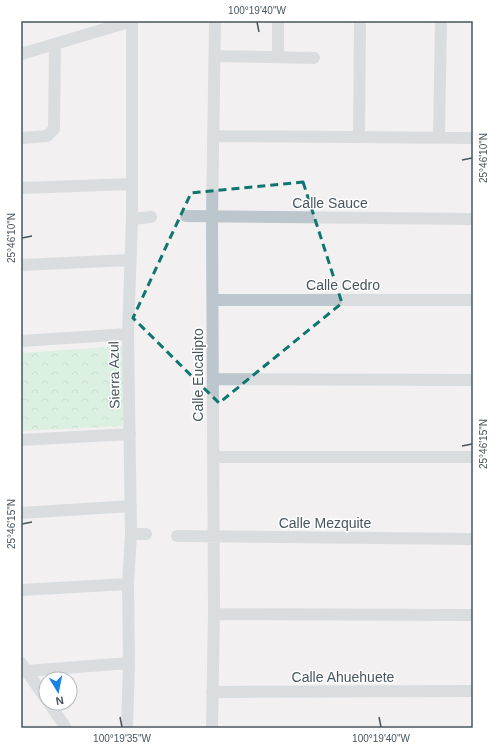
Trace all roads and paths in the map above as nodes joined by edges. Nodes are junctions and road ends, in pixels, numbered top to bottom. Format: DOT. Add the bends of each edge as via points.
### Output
graph roads {
  1 [pos="132,21"];
  2 [pos="215,21"];
  3 [pos="278,21"];
  4 [pos="360,21"];
  5 [pos="440,21"];
  6 [pos="55,44"];
  7 [pos="21,54"];
  8 [pos="215,56"];
  9 [pos="278,57"];
  10 [pos="314,58"];
  11 [pos="214,136"];
  12 [pos="359,137"];
  13 [pos="21,138"];
  14 [pos="440,138"];
  15 [pos="473,138"];
  16 [pos="132,184"];
  17 [pos="21,188"];
  18 [pos="186,216"];
  19 [pos="151,217"];
  20 [pos="212,217"];
  21 [pos="132,219"];
  22 [pos="473,219"];
  23 [pos="130,260"];
  24 [pos="21,265"];
  25 [pos="213,300"];
  26 [pos="473,300"];
  27 [pos="128,334"];
  28 [pos="21,341"];
  29 [pos="213,379"];
  30 [pos="473,380"];
  31 [pos="130,434"];
  32 [pos="21,440"];
  33 [pos="213,457"];
  34 [pos="473,457"];
  35 [pos="131,506"];
  36 [pos="21,512"];
  37 [pos="131,534"];
  38 [pos="146,534"];
  39 [pos="177,536"];
  40 [pos="213,537"];
  41 [pos="473,539"];
  42 [pos="128,584"];
  43 [pos="21,590"];
  44 [pos="214,614"];
  45 [pos="473,615"];
  46 [pos="129,662"];
  47 [pos="23,667"];
  48 [pos="38,689"];
  49 [pos="212,692"];
  50 [pos="473,692"];
  51 [pos="54,711"];
  52 [pos="66,728"];
  53 [pos="127,728"];
  54 [pos="212,728"];
  1 -- 6 [label="street"];
  1 -- 16 [label="street, Sierra Azul"];
  2 -- 8 [label="street, Calle Eucalipto"];
  3 -- 9 [label="street"];
  4 -- 12 [label="street"];
  5 -- 14 [label="street"];
  6 -- 7 [label="street"];
  6 -- 13 [label="street" via="54,129 47,136"];
  8 -- 9 [label="street"];
  8 -- 11 [label="street, Calle Eucalipto"];
  9 -- 10 [label="street"];
  11 -- 12 [label="street"];
  11 -- 20 [label="street, Calle Eucalipto"];
  12 -- 14 [label="street"];
  14 -- 15 [label="street"];
  16 -- 17 [label="street"];
  16 -- 21 [label="street, Sierra Azul"];
  18 -- 20 [label="street, Calle Sauce"];
  19 -- 21 [label="street"];
  20 -- 22 [label="street, Calle Sauce"];
  20 -- 25 [label="street, Calle Eucalipto"];
  21 -- 23 [label="street, Sierra Azul"];
  23 -- 24 [label="street"];
  23 -- 27 [label="street, Sierra Azul"];
  25 -- 26 [label="street, Calle Cedro"];
  25 -- 29 [label="street, Calle Eucalipto"];
  27 -- 28 [label="street"];
  27 -- 31 [label="street, Sierra Azul"];
  29 -- 30 [label="street"];
  29 -- 33 [label="street, Calle Eucalipto"];
  31 -- 32 [label="street"];
  31 -- 35 [label="street, Sierra Azul"];
  33 -- 34 [label="street"];
  33 -- 40 [label="street, Calle Eucalipto"];
  35 -- 36 [label="street"];
  35 -- 37 [label="street, Sierra Azul"];
  37 -- 38 [label="street"];
  37 -- 42 [label="street, Sierra Azul"];
  39 -- 40 [label="street, Calle Mezquite"];
  40 -- 41 [label="street, Calle Mezquite"];
  40 -- 44 [label="street, Calle Eucalipto"];
  42 -- 43 [label="street"];
  42 -- 46 [label="street, Sierra Azul"];
  44 -- 45 [label="street"];
  44 -- 49 [label="street, Calle Eucalipto"];
  46 -- 47 [label="street"];
  46 -- 53 [label="street, Sierra Azul"];
  47 -- 48 [label="street"];
  49 -- 50 [label="street, Calle Ahuehuete"];
  49 -- 54 [label="street, Calle Eucalipto"];
  51 -- 52 [label="street"];
}
